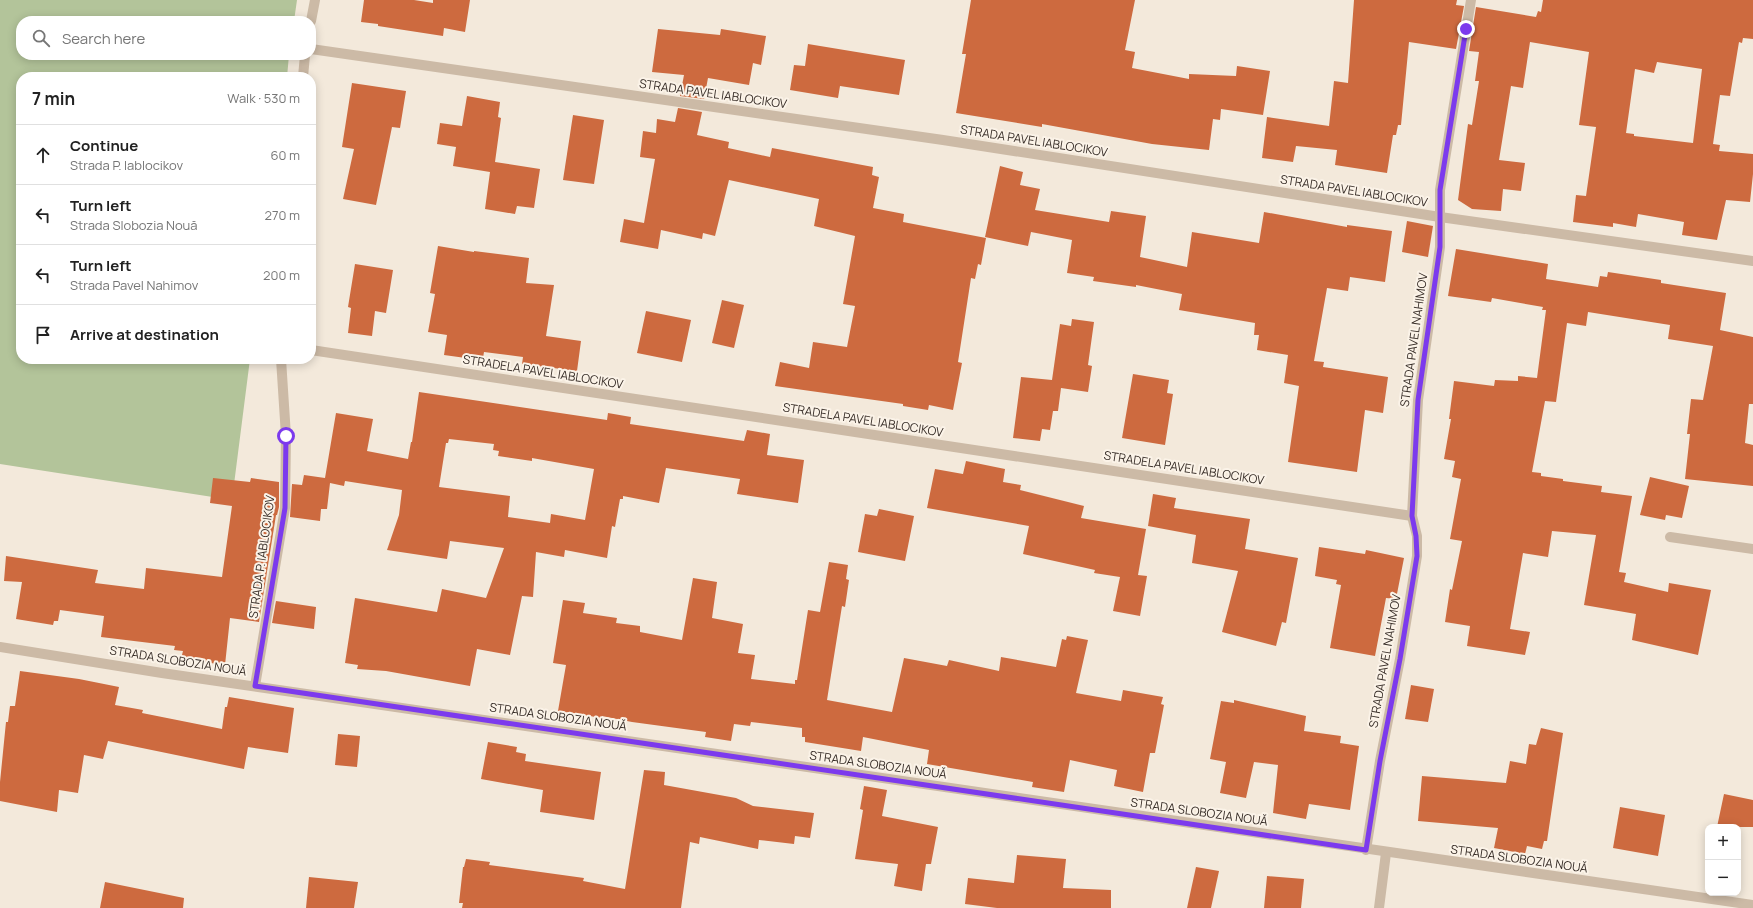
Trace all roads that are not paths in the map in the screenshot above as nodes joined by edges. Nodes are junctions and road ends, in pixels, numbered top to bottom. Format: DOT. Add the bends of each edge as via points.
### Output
graph roads {
  1 [pos="315,0"];
  2 [pos="1471,0"];
  3 [pos="312,16"];
  4 [pos="316,50"];
  5 [pos="305,60"];
  6 [pos="303,72"];
  7 [pos="1440,217"];
  8 [pos="1753,261"];
  9 [pos="316,351"];
  10 [pos="281,364"];
  11 [pos="1412,516"];
  12 [pos="1670,537"];
  13 [pos="1753,549"];
  14 [pos="0,647"];
  15 [pos="255,686"];
  16 [pos="1366,850"];
  17 [pos="1386,853"];
  18 [pos="1753,906"];
  19 [pos="1378,908"];
  1 -- 3 [label="street"];
  2 -- 7 [label="street, STRADA PAVEL NAHIMOV" via="1440,190"];
  4 -- 7 [label="street, STRADA PAVEL IABLOCIKOV" via="944,140"];
  5 -- 6 [label="street"];
  7 -- 8 [label="street, STRADA PAVEL IABLOCIKOV"];
  7 -- 11 [label="street, STRADA PAVEL NAHIMOV" via="1440,247 1418,400"];
  9 -- 11 [label="street, STRADELA PAVEL IABLOCIKOV"];
  10 -- 15 [label="street, STRADA P. IABLOCIKOV" via="286,436 285,508"];
  11 -- 16 [label="street, STRADA PAVEL NAHIMOV" via="1417,556"];
  12 -- 13 [label="street"];
  14 -- 15 [label="street, STRADA SLOBOZIA NOUĂ"];
  15 -- 16 [label="street, STRADA SLOBOZIA NOUĂ"];
  16 -- 17 [label="street, STRADA SLOBOZIA NOUĂ"];
  17 -- 18 [label="street, STRADA SLOBOZIA NOUĂ"];
  17 -- 19 [label="street"];
}
